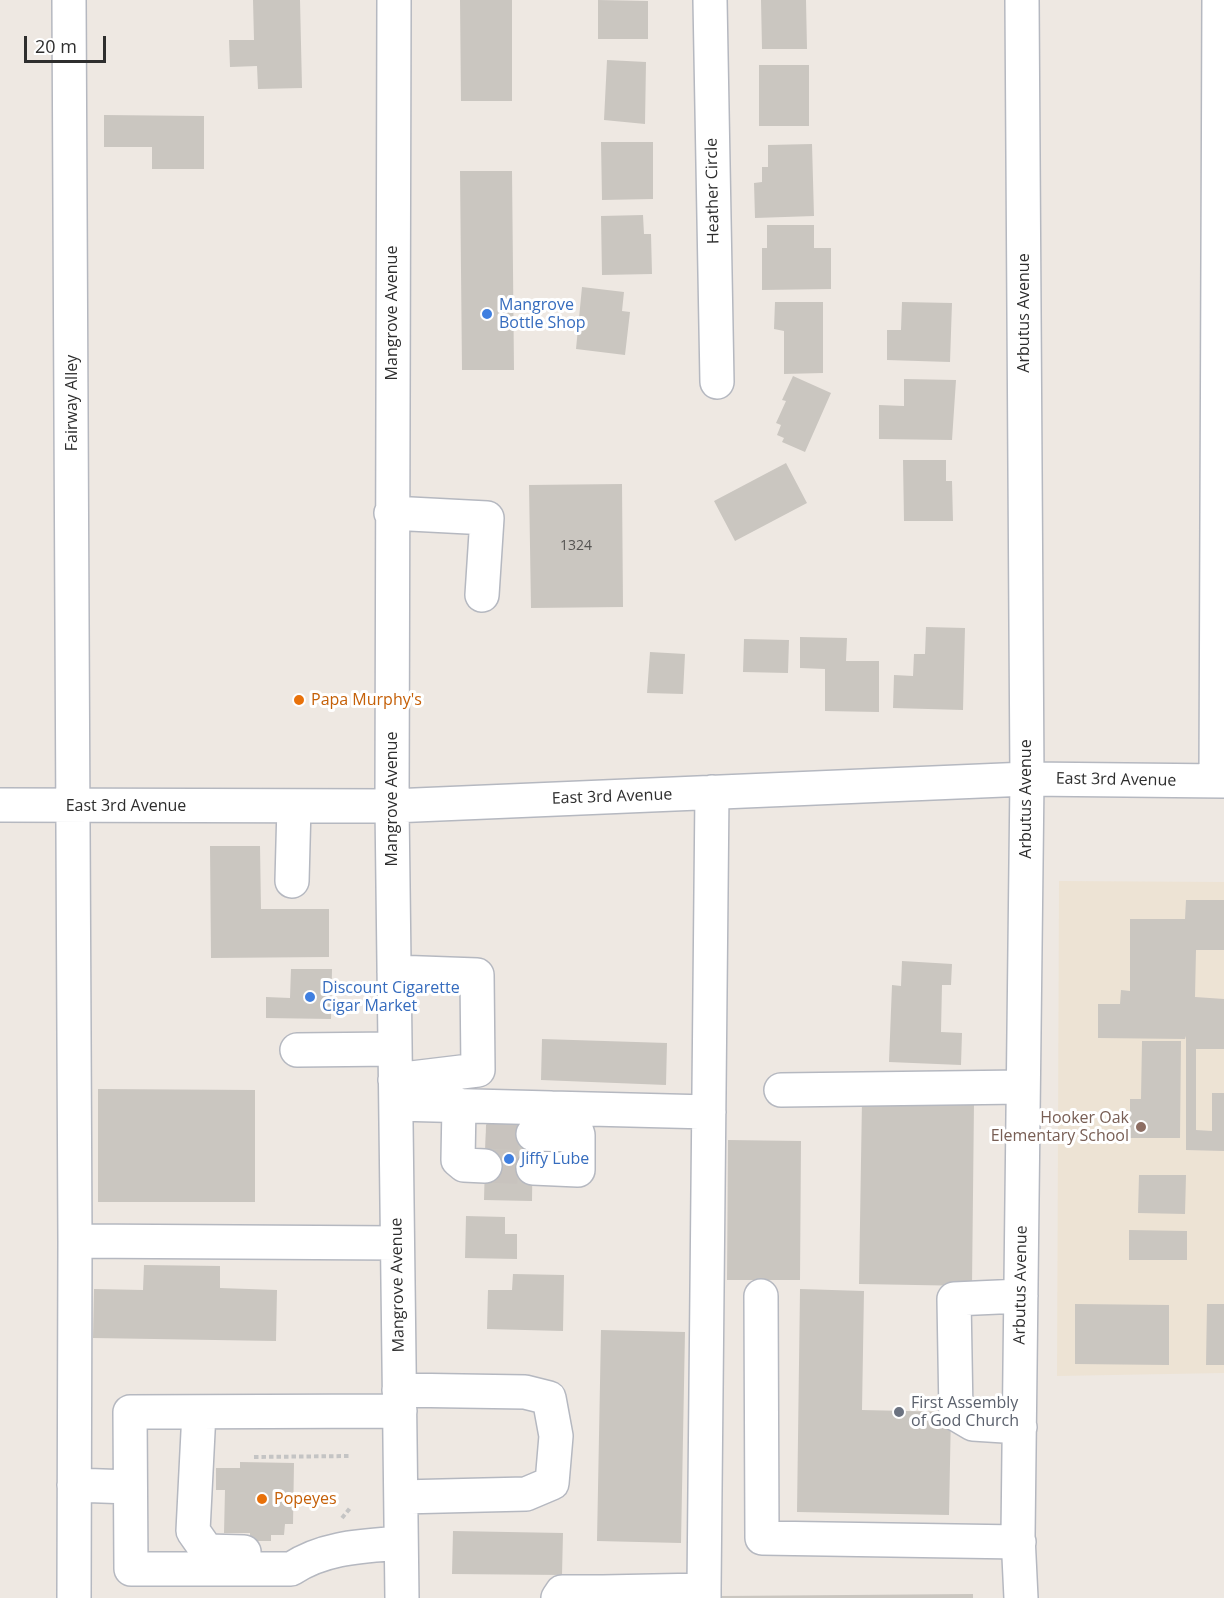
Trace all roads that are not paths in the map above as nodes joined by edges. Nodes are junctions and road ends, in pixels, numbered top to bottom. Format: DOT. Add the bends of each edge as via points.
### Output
graph roads {
  1 [pos="69,0"];
  2 [pos="394,0"];
  3 [pos="710,0"];
  4 [pos="1022,0"];
  5 [pos="1219,0"];
  6 [pos="717,382"];
  7 [pos="392,513"];
  8 [pos="482,595"];
  9 [pos="1026,778"];
  10 [pos="1220,781"];
  11 [pos="712,792"];
  12 [pos="0,805"];
  13 [pos="74,805"];
  14 [pos="294,806"];
  15 [pos="392,806"];
  16 [pos="292,881"];
  17 [pos="394,972"];
  18 [pos="297,1050"];
  19 [pos="395,1078"];
  20 [pos="1023,1088"];
  21 [pos="781,1089"];
  22 [pos="709,1112"];
  23 [pos="537,1140"];
  24 [pos="75,1241"];
  25 [pos="397,1243"];
  26 [pos="761,1296"];
  27 [pos="1021,1296"];
  28 [pos="399,1401"];
  29 [pos="199,1412"];
  30 [pos="1020,1426"];
  31 [pos="74,1485"];
  32 [pos="130,1487"];
  33 [pos="400,1497"];
  34 [pos="1018,1542"];
  35 [pos="401,1543"];
  36 [pos="307,1558"];
  37 [pos="704,1594"];
  38 [pos="603,1595"];
  39 [pos="74,1598"];
  40 [pos="402,1598"];
  41 [pos="558,1598"];
  42 [pos="1021,1598"];
  1 -- 13 [label="street, Fairway Alley"];
  2 -- 7 [label="street, Mangrove Avenue"];
  3 -- 6 [label="street, Heather Circle"];
  4 -- 9 [label="street, Arbutus Avenue"];
  5 -- 10 [label="street"];
  7 -- 8 [label="street" via="487,518"];
  7 -- 15 [label="street, Mangrove Avenue"];
  9 -- 10 [label="street, East 3rd Avenue"];
  9 -- 11 [label="street, East 3rd Avenue"];
  9 -- 20 [label="street, Arbutus Avenue"];
  11 -- 15 [label="street, East 3rd Avenue"];
  11 -- 22 [label="street"];
  12 -- 13 [label="street, East 3rd Avenue"];
  13 -- 14 [label="street, East 3rd Avenue"];
  13 -- 24 [label="street, Fairway Alley"];
  14 -- 15 [label="street, East 3rd Avenue"];
  14 -- 16 [label="street"];
  15 -- 17 [label="street, Mangrove Avenue"];
  17 -- 19 [label="street, Mangrove Avenue"];
  17 -- 19 [label="street" via="477,975 478,1070"];
  18 -- 19 [label="street"];
  19 -- 23 [label="street" via="472,1139"];
  19 -- 25 [label="street, Mangrove Avenue"];
  20 -- 21 [label="street"];
  20 -- 27 [label="street, Arbutus Avenue"];
  22 -- 23 [label="street"];
  22 -- 37 [label="street"];
  23 -- 23 [label="street" via="573,1120 578,1153"];
  24 -- 25 [label="street"];
  24 -- 31 [label="street, Fairway Alley"];
  25 -- 28 [label="street, Mangrove Avenue"];
  26 -- 34 [label="street" via="762,1538"];
  27 -- 30 [label="street, Arbutus Avenue"];
  27 -- 30 [label="street" via="954,1299 956,1414 973,1424"];
  28 -- 29 [label="street"];
  28 -- 33 [label="street, Mangrove Avenue"];
  28 -- 33 [label="street" via="525,1392 549,1398 556,1436 552,1483 526,1494"];
  29 -- 32 [label="street" via="130,1413"];
  29 -- 36 [label="street" via="193,1531 207,1551 288,1549"];
  30 -- 34 [label="street, Arbutus Avenue"];
  31 -- 32 [label="street"];
  31 -- 39 [label="street, Fairway Alley"];
  32 -- 36 [label="street" via="131,1569 291,1569"];
  33 -- 35 [label="street, Mangrove Avenue"];
  34 -- 42 [label="street, Arbutus Avenue"];
  35 -- 36 [label="street" via="350,1547"];
  35 -- 40 [label="street, Mangrove Avenue"];
  37 -- 38 [label="street"];
  38 -- 41 [label="street" via="562,1592"];
}
